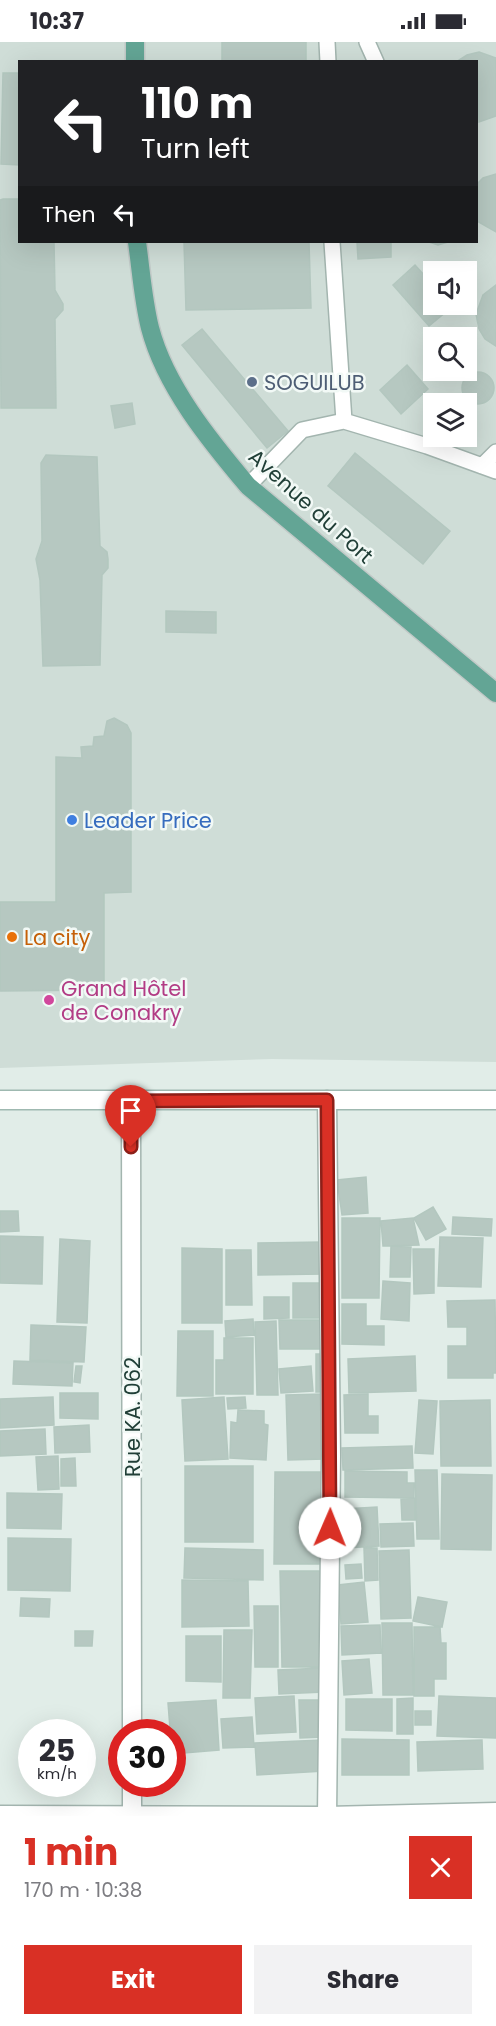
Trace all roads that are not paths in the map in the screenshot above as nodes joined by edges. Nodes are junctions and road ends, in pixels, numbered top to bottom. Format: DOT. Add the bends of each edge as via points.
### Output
graph roads {
  1 [pos="135,42"];
  2 [pos="327,42"];
  3 [pos="367,42"];
  4 [pos="135,60"];
  5 [pos="328,60"];
  6 [pos="375,60"];
  7 [pos="136,243"];
  8 [pos="332,243"];
  9 [pos="344,421"];
  10 [pos="496,452"];
  11 [pos="489,468"];
  12 [pos="248,486"];
  13 [pos="496,693"];
  14 [pos="0,1100"];
  15 [pos="327,1100"];
  16 [pos="496,1100"];
  17 [pos="131,1101"];
  18 [pos="132,1719"];
  19 [pos="132,1797"];
  20 [pos="496,1812"];
  21 [pos="0,1815"];
  22 [pos="132,1815"];
  23 [pos="327,1816"];
  1 -- 4 [label="main road"];
  2 -- 5 [label="lane"];
  3 -- 6 [label="lane"];
  7 -- 12 [label="main road, Avenue du Port" via="150,329 177,393"];
  8 -- 9 [label="lane"];
  9 -- 11 [label="lane"];
  9 -- 12 [label="lane" via="302,430"];
  10 -- 11 [label="lane"];
  12 -- 13 [label="main road, Avenue du Port"];
  14 -- 17 [label="street"];
  15 -- 16 [label="street"];
  15 -- 17 [label="street"];
  15 -- 23 [label="street"];
  17 -- 18 [label="street, Rue KA. 062"];
  19 -- 22 [label="street"];
  20 -- 23 [label="street"];
  21 -- 22 [label="street"];
  22 -- 23 [label="street"];
}
